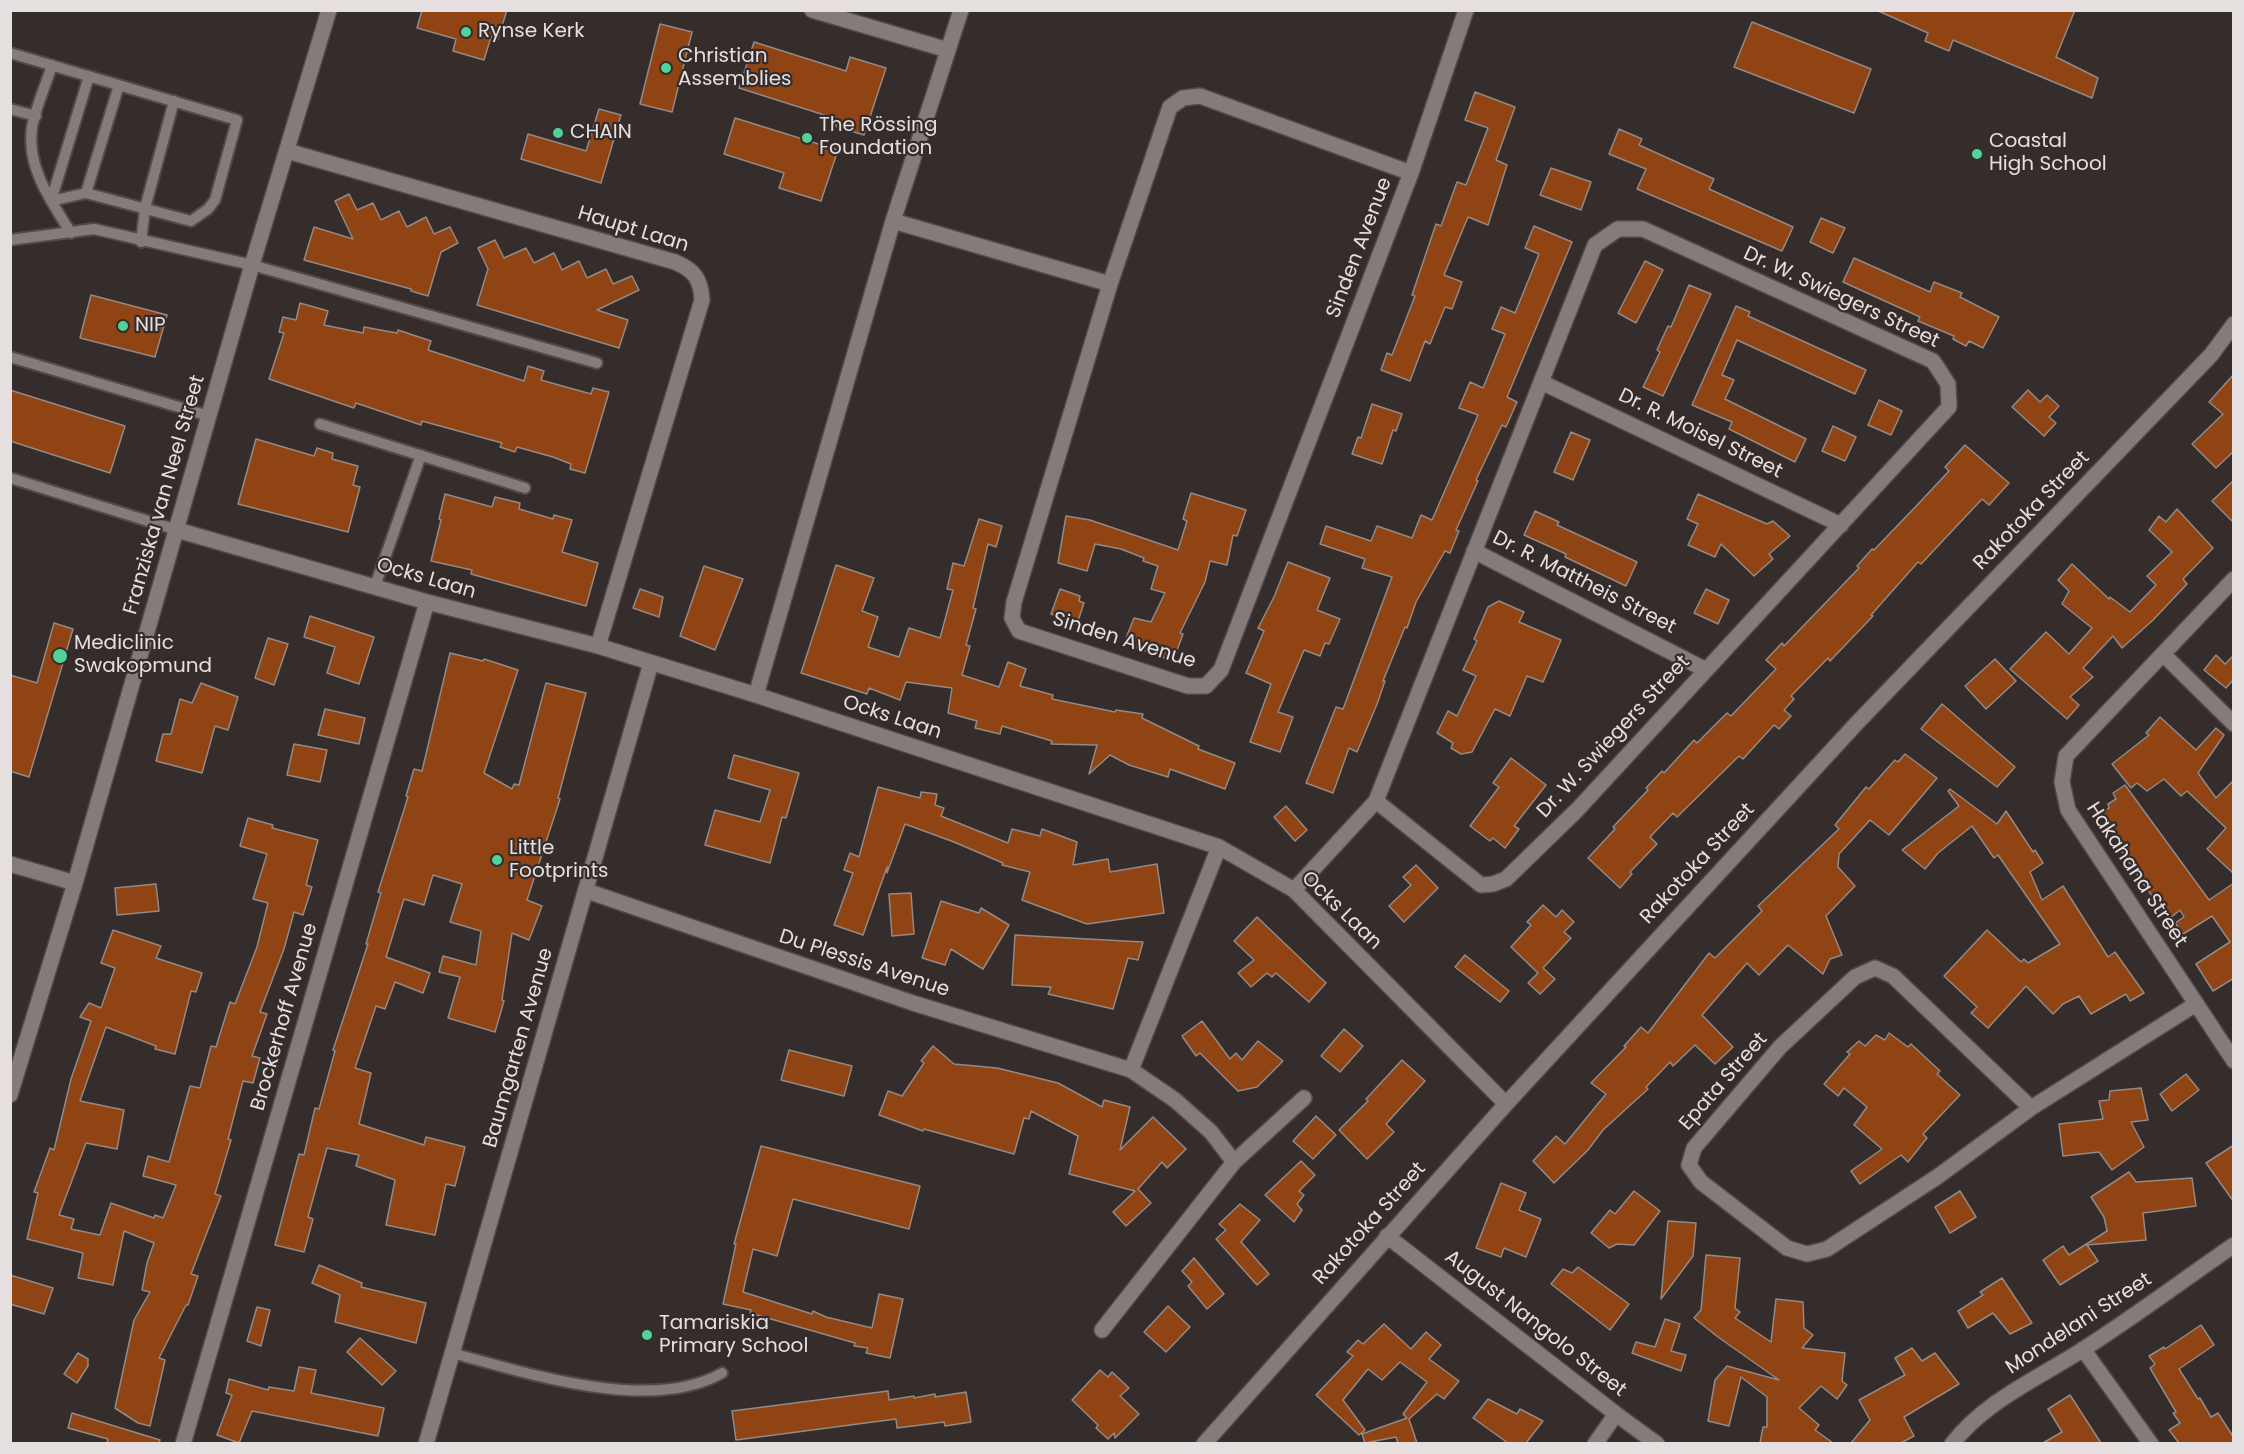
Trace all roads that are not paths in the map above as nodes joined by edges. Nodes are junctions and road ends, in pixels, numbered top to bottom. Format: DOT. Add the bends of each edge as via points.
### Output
graph roads {
  1 [pos="329,10"];
  2 [pos="812,10"];
  3 [pos="961,10"];
  4 [pos="1466,10"];
  5 [pos="948,50"];
  6 [pos="10,53"];
  7 [pos="52,65"];
  8 [pos="89,76"];
  9 [pos="119,85"];
  10 [pos="174,101"];
  11 [pos="10,109"];
  12 [pos="36,116"];
  13 [pos="287,151"];
  14 [pos="1411,173"];
  15 [pos="86,193"];
  16 [pos="51,201"];
  17 [pos="145,208"];
  18 [pos="893,221"];
  19 [pos="71,233"];
  20 [pos="10,240"];
  21 [pos="141,242"];
  22 [pos="252,265"];
  23 [pos="1110,284"];
  24 [pos="2234,324"];
  25 [pos="10,357"];
  26 [pos="597,363"];
  27 [pos="1541,382"];
  28 [pos="209,416"];
  29 [pos="320,424"];
  30 [pos="421,455"];
  31 [pos="10,478"];
  32 [pos="525,488"];
  33 [pos="1841,525"];
  34 [pos="177,530"];
  35 [pos="1474,551"];
  36 [pos="2234,579"];
  37 [pos="375,586"];
  38 [pos="427,602"];
  39 [pos="598,646"];
  40 [pos="2163,654"];
  41 [pos="651,663"];
  42 [pos="1706,670"];
  43 [pos="756,695"];
  44 [pos="2234,724"];
  45 [pos="1376,801"];
  46 [pos="1219,847"];
  47 [pos="10,864"];
  48 [pos="75,883"];
  49 [pos="1294,890"];
  50 [pos="587,891"];
  51 [pos="2196,1004"];
  52 [pos="2234,1061"];
  53 [pos="1131,1070"];
  54 [pos="10,1095"];
  55 [pos="1304,1098"];
  56 [pos="1506,1104"];
  57 [pos="2031,1108"];
  58 [pos="1234,1162"];
  59 [pos="1387,1236"];
  60 [pos="2234,1245"];
  61 [pos="1102,1330"];
  62 [pos="2083,1349"];
  63 [pos="452,1353"];
  64 [pos="722,1372"];
  65 [pos="1616,1414"];
  66 [pos="183,1443"];
  67 [pos="426,1443"];
  68 [pos="1204,1443"];
  69 [pos="1595,1443"];
  70 [pos="1657,1443"];
  71 [pos="1952,1443"];
  72 [pos="2151,1443"];
  1 -- 13 [label="street, Franziska van Neel Street"];
  2 -- 5 [label="street"];
  3 -- 5 [label="street"];
  4 -- 14 [label="street, Sinden Avenue"];
  5 -- 18 [label="street"];
  6 -- 7 [label="lane"];
  7 -- 8 [label="lane"];
  7 -- 12 [label="lane"];
  8 -- 9 [label="lane"];
  8 -- 16 [label="lane"];
  9 -- 10 [label="lane"];
  9 -- 15 [label="lane"];
  10 -- 17 [label="lane"];
  10 -- 17 [label="lane" via="237,120 208,209 191,221"];
  11 -- 12 [label="lane"];
  12 -- 16 [label="lane" via="31,150 36,172"];
  13 -- 22 [label="street, Franziska van Neel Street"];
  13 -- 39 [label="street, Haupt Laan" via="675,262 697,276 702,300"];
  14 -- 23 [label="street, Sinden Avenue" via="1200,96 1183,98 1170,107"];
  14 -- 23 [label="street, Sinden Avenue" via="1221,670 1206,686 1188,686 1019,631 1012,618"];
  15 -- 16 [label="lane"];
  15 -- 17 [label="lane"];
  16 -- 19 [label="lane"];
  17 -- 21 [label="lane"];
  18 -- 23 [label="street"];
  18 -- 43 [label="street"];
  19 -- 20 [label="lane"];
  19 -- 21 [label="lane" via="94,229"];
  21 -- 22 [label="lane"];
  22 -- 26 [label="lane"];
  22 -- 28 [label="street, Franziska van Neel Street"];
  24 -- 56 [label="street, Rakotoka Street" via="2211,355 1856,724"];
  25 -- 28 [label="lane"];
  27 -- 33 [label="street, Dr. R. Moisel Street"];
  27 -- 33 [label="street, Dr. W. Swiegers Street" via="1595,245 1618,229 1642,228 1933,360 1948,384 1949,407"];
  27 -- 35 [label="street, Dr. W. Swiegers Street"];
  28 -- 34 [label="street, Franziska van Neel Street"];
  29 -- 30 [label="lane"];
  30 -- 32 [label="lane"];
  30 -- 37 [label="lane"];
  31 -- 34 [label="lane"];
  33 -- 42 [label="street, Dr. W. Swiegers Street"];
  34 -- 37 [label="street, Ocks Laan"];
  34 -- 48 [label="street, Franziska van Neel Street"];
  35 -- 42 [label="street, Dr. R. Mattheis Street"];
  35 -- 45 [label="street, Dr. W. Swiegers Street"];
  36 -- 40 [label="street, Hakahana Street"];
  37 -- 38 [label="street, Ocks Laan"];
  38 -- 39 [label="street, Ocks Laan"];
  38 -- 66 [label="street, Brockerhoff Avenue"];
  39 -- 41 [label="street, Ocks Laan"];
  40 -- 44 [label="street"];
  40 -- 51 [label="street, Hakahana Street" via="2066,756 2062,782 2068,810"];
  41 -- 43 [label="street, Ocks Laan"];
  41 -- 50 [label="street, Baumgarten Avenue"];
  42 -- 45 [label="street, Dr. W. Swiegers Street" via="1577,810 1506,879 1480,885"];
  43 -- 46 [label="street, Ocks Laan"];
  45 -- 49 [label="street, Dr. W. Swiegers Street"];
  46 -- 49 [label="street, Ocks Laan"];
  46 -- 53 [label="street"];
  47 -- 48 [label="street"];
  48 -- 54 [label="street, Franziska van Neel Street"];
  49 -- 56 [label="street, Ocks Laan"];
  50 -- 53 [label="street, Du Plessis Avenue" via="913,1003"];
  50 -- 63 [label="street, Baumgarten Avenue"];
  51 -- 52 [label="street, Hakahana Street"];
  51 -- 57 [label="street, Epata Street"];
  53 -- 58 [label="street, Du Plessis Avenue" via="1175,1100 1211,1132"];
  55 -- 58 [label="street"];
  56 -- 59 [label="street, Rakotoka Street"];
  57 -- 57 [label="street, Epata Street" via="1893,976 1875,968 1855,977 1780,1047 1694,1148 1689,1165 1701,1182 1787,1248 1807,1254 1827,1249"];
  58 -- 61 [label="street"];
  59 -- 65 [label="street, August Nangolo Street"];
  59 -- 68 [label="street, Rakotoka Street"];
  60 -- 62 [label="street, Mondelani Street"];
  62 -- 71 [label="street, Mondelani Street" via="1986,1409"];
  62 -- 72 [label="street"];
  63 -- 64 [label="lane" via="555,1379 638,1391 688,1386"];
  63 -- 67 [label="street, Baumgarten Avenue"];
  65 -- 69 [label="street"];
  65 -- 70 [label="street, August Nangolo Street"];
}
